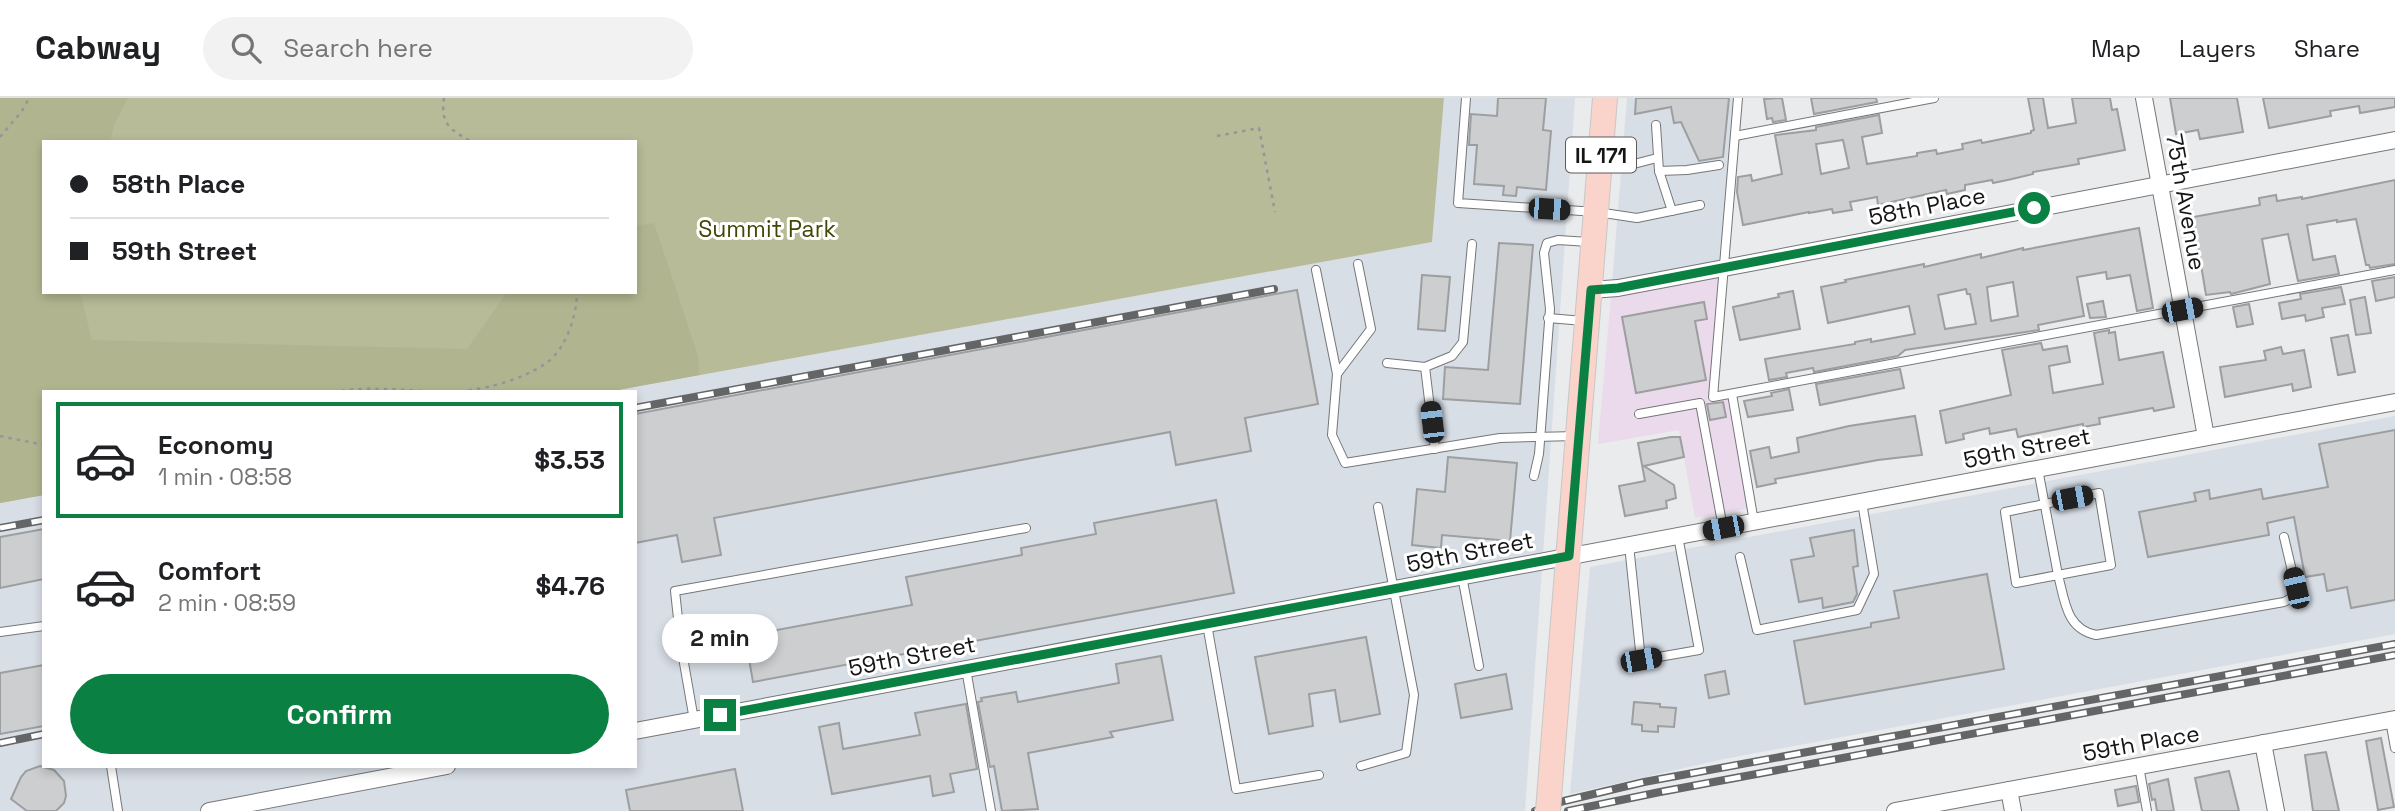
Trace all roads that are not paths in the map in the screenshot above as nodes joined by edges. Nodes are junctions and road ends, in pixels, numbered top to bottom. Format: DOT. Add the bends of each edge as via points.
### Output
graph roads {
  1 [pos="1465,98"];
  2 [pos="1605,98"];
  3 [pos="1738,98"];
  4 [pos="1934,98"];
  5 [pos="2144,98"];
  6 [pos="1656,125"];
  7 [pos="1735,136"];
  8 [pos="2395,139"];
  9 [pos="1657,158"];
  10 [pos="1601,164"];
  11 [pos="1719,165"];
  12 [pos="1658,171"];
  13 [pos="2159,184"];
  14 [pos="1700,205"];
  15 [pos="1672,211"];
  16 [pos="1597,212"];
  17 [pos="1594,242"];
  18 [pos="1472,244"];
  19 [pos="1358,264"];
  20 [pos="1724,268"];
  21 [pos="1316,270"];
  22 [pos="2395,270"];
  23 [pos="1591,290"];
  24 [pos="2182,310"];
  25 [pos="1548,318"];
  26 [pos="1589,321"];
  27 [pos="1387,363"];
  28 [pos="1425,367"];
  29 [pos="1338,374"];
  30 [pos="1732,394"];
  31 [pos="2395,402"];
  32 [pos="1639,414"];
  33 [pos="1579,436"];
  34 [pos="1540,437"];
  35 [pos="2206,437"];
  36 [pos="1435,449"];
  37 [pos="2038,469"];
  38 [pos="1534,475"];
  39 [pos="1862,502"];
  40 [pos="2045,504"];
  41 [pos="1378,507"];
  42 [pos="1754,522"];
  43 [pos="1026,528"];
  44 [pos="1723,528"];
  45 [pos="1678,536"];
  46 [pos="2284,537"];
  47 [pos="1629,545"];
  48 [pos="1569,556"];
  49 [pos="1740,557"];
  50 [pos="2058,575"];
  51 [pos="1462,576"];
  52 [pos="1394,589"];
  53 [pos="1207,624"];
  54 [pos="42,626"];
  55 [pos="0,632"];
  56 [pos="1479,666"];
  57 [pos="965,669"];
  58 [pos="2392,719"];
  59 [pos="694,720"];
  60 [pos="637,731"];
  61 [pos="2263,743"];
  62 [pos="2395,748"];
  63 [pos="1361,766"];
  64 [pos="2139,766"];
  65 [pos="111,768"];
  66 [pos="436,768"];
  67 [pos="1318,775"];
  68 [pos="2009,790"];
  69 [pos="118,811"];
  70 [pos="209,811"];
  71 [pos="991,811"];
  72 [pos="1548,811"];
  73 [pos="1895,811"];
  74 [pos="2014,811"];
  75 [pos="2147,811"];
  76 [pos="2276,811"];
  1 -- 16 [label="lane" via="1458,203"];
  2 -- 10 [label="main road, IL 171"];
  3 -- 7 [label="lane"];
  4 -- 7 [label="lane"];
  5 -- 13 [label="street, 75th Avenue"];
  6 -- 9 [label="lane"];
  7 -- 20 [label="lane"];
  8 -- 13 [label="street, 58th Place"];
  9 -- 10 [label="lane" via="1626,166"];
  9 -- 12 [label="lane"];
  10 -- 16 [label="main road, IL 171"];
  11 -- 12 [label="lane"];
  12 -- 15 [label="lane"];
  13 -- 20 [label="street, 58th Place"];
  13 -- 24 [label="street, 75th Avenue"];
  14 -- 15 [label="lane"];
  15 -- 16 [label="lane" via="1637,218"];
  16 -- 17 [label="main road, IL 171"];
  17 -- 23 [label="main road, IL 171"];
  17 -- 25 [label="lane" via="1547,243"];
  18 -- 28 [label="lane" via="1463,342 1452,356"];
  19 -- 29 [label="lane" via="1371,329"];
  20 -- 23 [label="street, 58th Place"];
  20 -- 30 [label="lane" via="1713,397"];
  21 -- 29 [label="lane"];
  22 -- 24 [label="lane"];
  23 -- 26 [label="main road, IL 171"];
  24 -- 30 [label="lane"];
  24 -- 35 [label="street, 75th Avenue"];
  25 -- 26 [label="lane"];
  25 -- 34 [label="lane"];
  26 -- 33 [label="main road, IL 171"];
  27 -- 28 [label="lane"];
  28 -- 36 [label="lane"];
  29 -- 36 [label="lane" via="1332,435 1345,463"];
  30 -- 42 [label="lane"];
  31 -- 35 [label="street, 59th Street"];
  32 -- 44 [label="lane" via="1700,403"];
  33 -- 34 [label="lane"];
  33 -- 48 [label="main road, IL 171"];
  34 -- 36 [label="lane"];
  34 -- 38 [label="lane"];
  35 -- 37 [label="street, 59th Street"];
  37 -- 39 [label="street, 59th Street"];
  37 -- 40 [label="lane"];
  39 -- 42 [label="street, 59th Street"];
  39 -- 49 [label="lane" via="1874,574 1857,610 1757,630"];
  40 -- 50 [label="lane"];
  40 -- 50 [label="lane" via="2005,512 2016,583"];
  40 -- 50 [label="lane" via="2099,493 2111,565"];
  41 -- 52 [label="lane"];
  42 -- 44 [label="street, 59th Street"];
  43 -- 59 [label="lane" via="675,591"];
  44 -- 45 [label="street, 59th Street"];
  45 -- 47 [label="street, 59th Street"];
  45 -- 47 [label="lane" via="1699,650 1641,660"];
  46 -- 50 [label="lane" via="2296,588 2293,597 2284,602 2096,635 2075,626"];
  47 -- 48 [label="street, 59th Street"];
  48 -- 51 [label="street, 59th Street"];
  48 -- 72 [label="main road, IL 171, bridge"];
  51 -- 52 [label="street, 59th Street"];
  51 -- 56 [label="lane"];
  52 -- 53 [label="street, 59th Street"];
  52 -- 63 [label="lane" via="1415,695 1406,753"];
  53 -- 57 [label="street, 59th Street"];
  53 -- 67 [label="lane" via="1236,789"];
  54 -- 55 [label="lane"];
  57 -- 59 [label="street, 59th Street"];
  57 -- 71 [label="lane"];
  58 -- 61 [label="street, 59th Place"];
  58 -- 62 [label="lane"];
  59 -- 60 [label="street, 59th Street"];
  61 -- 64 [label="street, 59th Place"];
  61 -- 76 [label="street"];
  64 -- 68 [label="street, 59th Place"];
  64 -- 75 [label="lane"];
  65 -- 69 [label="lane"];
  66 -- 70 [label="street"];
  68 -- 73 [label="street, 59th Place"];
  68 -- 74 [label="street"];
}
